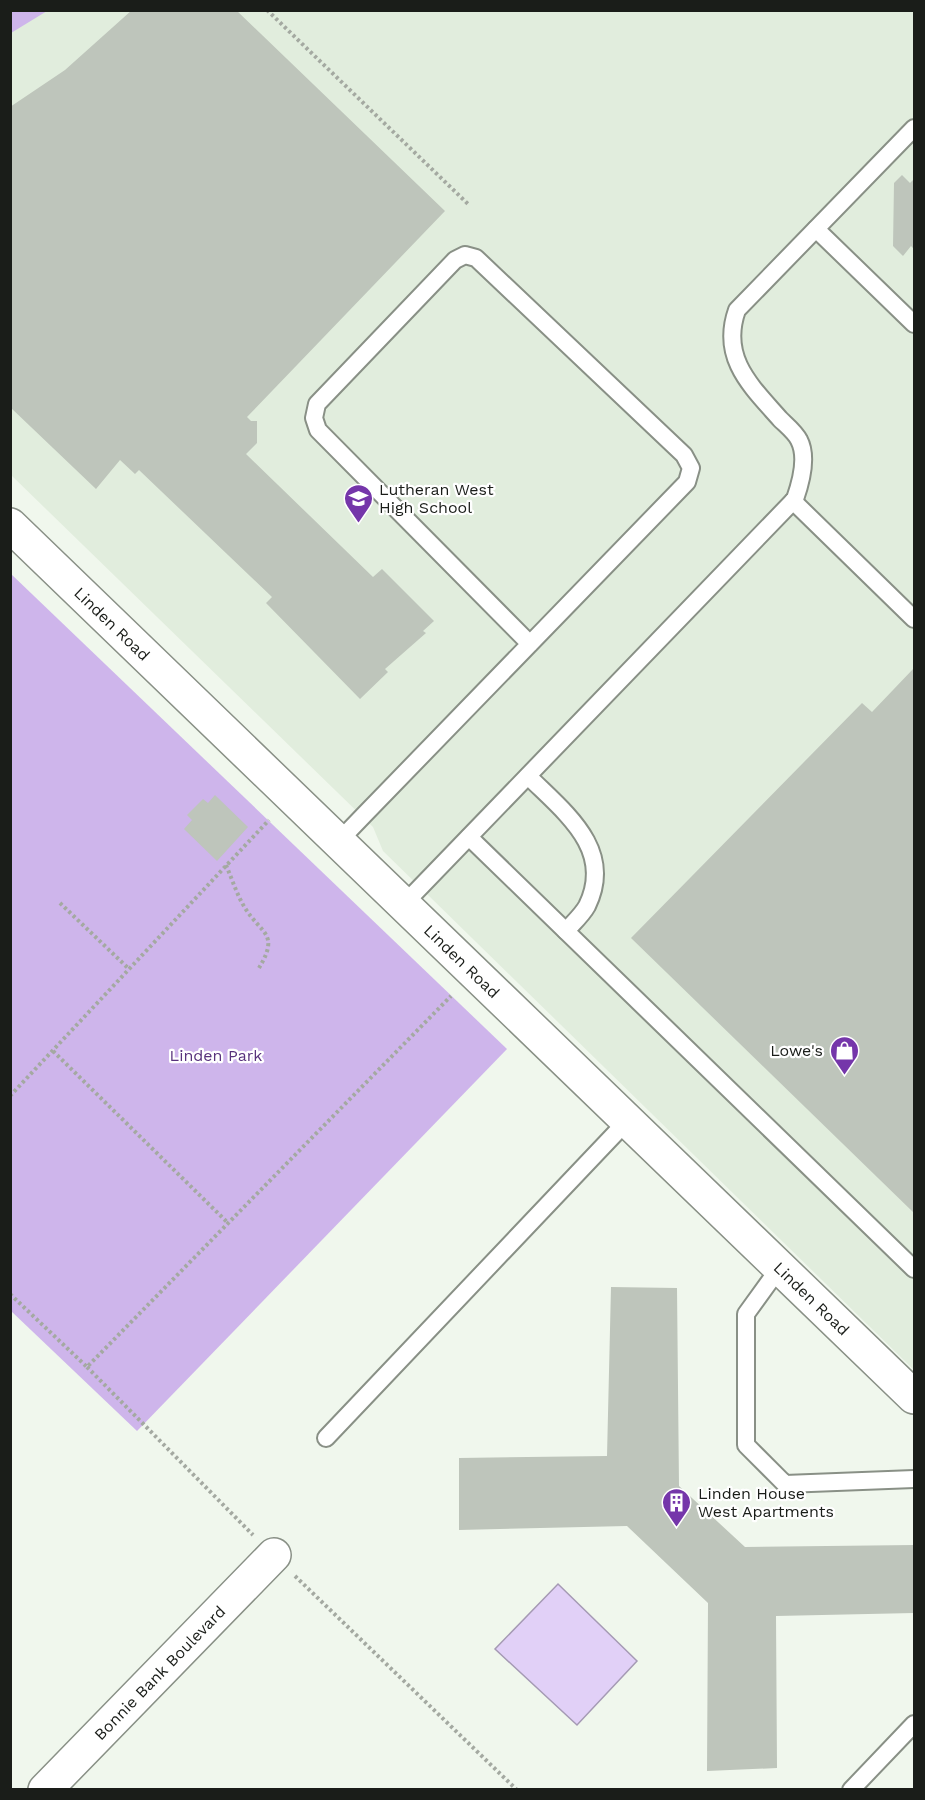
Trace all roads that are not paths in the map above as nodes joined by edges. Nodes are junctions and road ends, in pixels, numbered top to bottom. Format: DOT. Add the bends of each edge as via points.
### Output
graph roads {
  1 [pos="915,128"];
  2 [pos="816,229"];
  3 [pos="915,324"];
  4 [pos="793,501"];
  5 [pos="10,525"];
  6 [pos="915,619"];
  7 [pos="530,644"];
  8 [pos="528,776"];
  9 [pos="469,837"];
  10 [pos="339,841"];
  11 [pos="404,904"];
  12 [pos="566,931"];
  13 [pos="628,1120"];
  14 [pos="780,1267"];
  15 [pos="915,1269"];
  16 [pos="915,1397"];
  17 [pos="326,1438"];
  18 [pos="915,1479"];
  19 [pos="274,1555"];
  20 [pos="915,1724"];
  21 [pos="45,1790"];
  22 [pos="851,1790"];
  1 -- 2 [label="lane"];
  2 -- 3 [label="lane"];
  2 -- 4 [label="lane" via="736,310 730,330 734,354 747,381 799,440 802,478"];
  4 -- 6 [label="lane"];
  4 -- 8 [label="lane"];
  5 -- 10 [label="street, Linden Road"];
  7 -- 7 [label="lane" via="687,482 691,468 684,454 502,282 476,258 465,255 455,260 317,404 314,418 318,430"];
  7 -- 10 [label="lane"];
  8 -- 9 [label="lane"];
  8 -- 12 [label="lane" via="590,844 596,881 586,908"];
  9 -- 11 [label="lane"];
  9 -- 12 [label="lane"];
  10 -- 11 [label="street, Linden Road"];
  11 -- 13 [label="street, Linden Road"];
  12 -- 15 [label="lane"];
  13 -- 14 [label="street, Linden Road"];
  13 -- 17 [label="lane"];
  14 -- 16 [label="street, Linden Road"];
  14 -- 18 [label="lane" via="746,1314 746,1445 785,1484"];
  19 -- 21 [label="street, Bonnie Bank Boulevard"];
  20 -- 22 [label="lane"];
}
